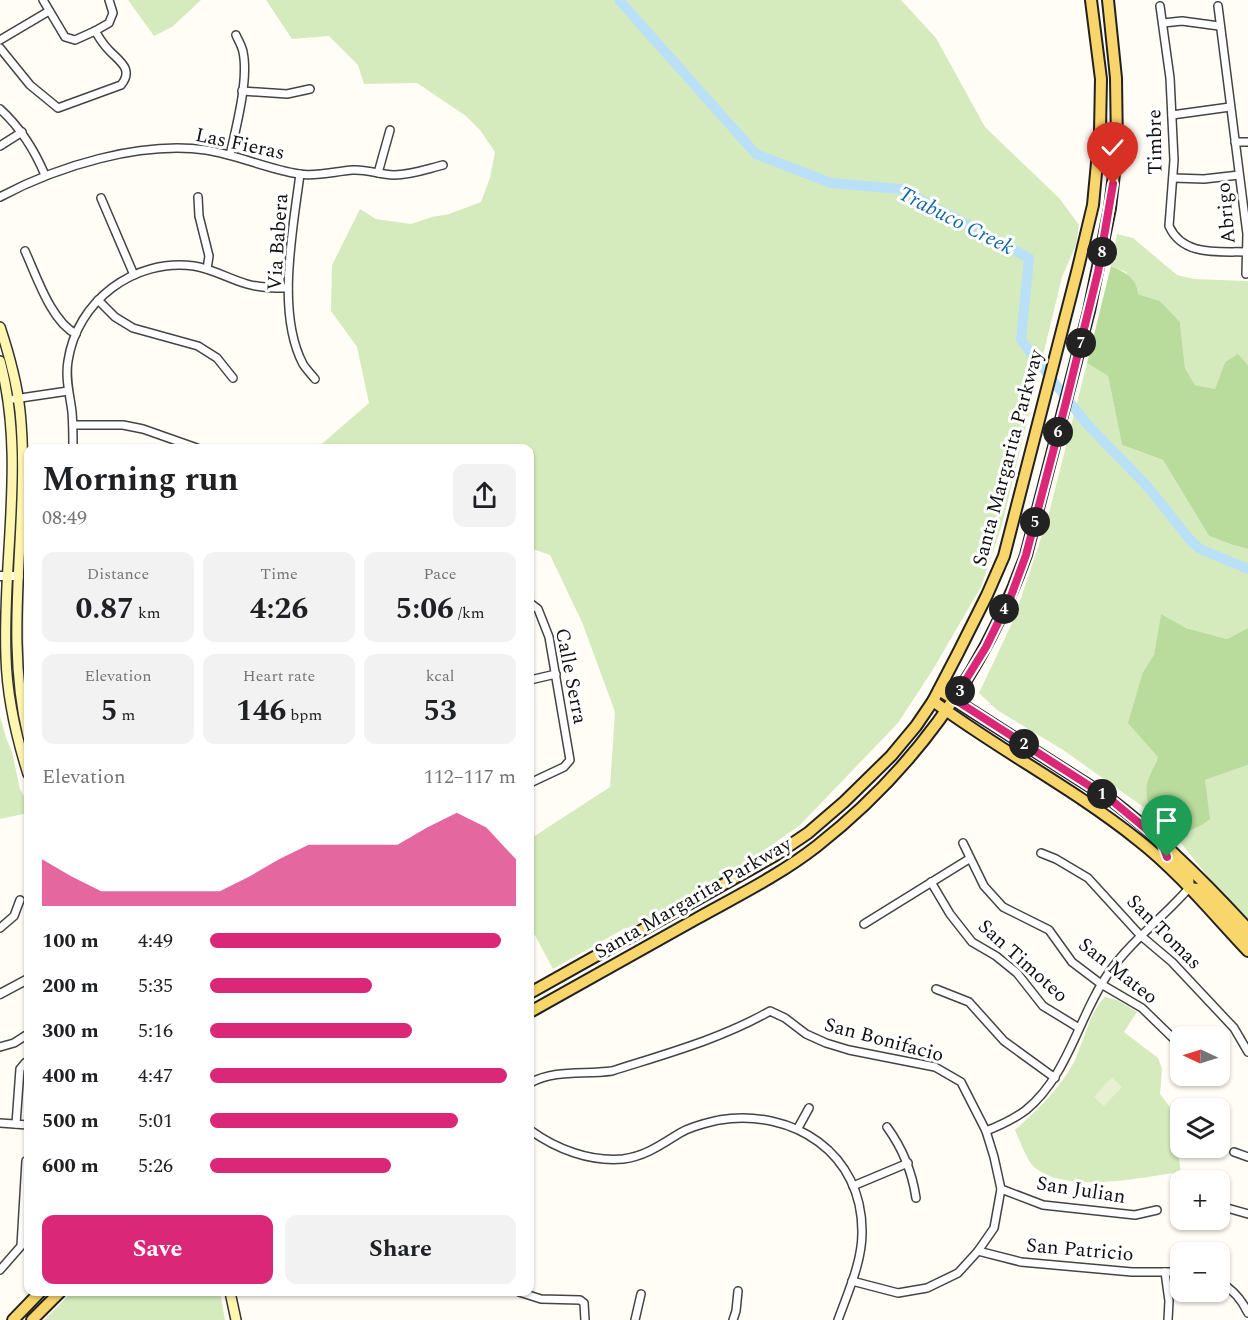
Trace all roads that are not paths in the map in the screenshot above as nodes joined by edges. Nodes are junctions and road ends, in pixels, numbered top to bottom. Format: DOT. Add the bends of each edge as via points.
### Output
graph roads {
  1 [pos="43,0"];
  2 [pos="108,0"];
  3 [pos="1091,0"];
  4 [pos="1108,0"];
  5 [pos="1160,6"];
  6 [pos="1218,6"];
  7 [pos="49,11"];
  8 [pos="1163,23"];
  9 [pos="1219,26"];
  10 [pos="95,31"];
  11 [pos="236,34"];
  12 [pos="0,40"];
  13 [pos="0,48"];
  14 [pos="310,89"];
  15 [pos="242,91"];
  16 [pos="1230,107"];
  17 [pos="0,109"];
  18 [pos="1172,115"];
  19 [pos="390,130"];
  20 [pos="22,132"];
  21 [pos="1247,140"];
  22 [pos="1235,142"];
  23 [pos="0,147"];
  24 [pos="230,155"];
  25 [pos="443,165"];
  26 [pos="378,173"];
  27 [pos="300,174"];
  28 [pos="45,175"];
  29 [pos="1239,175"];
  30 [pos="1173,178"];
  31 [pos="0,197"];
  32 [pos="198,197"];
  33 [pos="101,198"];
  34 [pos="25,251"];
  35 [pos="1246,252"];
  36 [pos="207,269"];
  37 [pos="1246,274"];
  38 [pos="134,275"];
  39 [pos="288,288"];
  40 [pos="98,300"];
  41 [pos="0,327"];
  42 [pos="76,334"];
  43 [pos="0,361"];
  44 [pos="233,378"];
  45 [pos="315,379"];
  46 [pos="68,391"];
  47 [pos="14,399"];
  48 [pos="73,425"];
  49 [pos="73,444"];
  50 [pos="186,444"];
  51 [pos="4,576"];
  52 [pos="18,576"];
  53 [pos="534,606"];
  54 [pos="556,674"];
  55 [pos="534,679"];
  56 [pos="939,690"];
  57 [pos="954,699"];
  58 [pos="933,701"];
  59 [pos="947,712"];
  60 [pos="24,715"];
  61 [pos="24,759"];
  62 [pos="534,781"];
  63 [pos="1162,842"];
  64 [pos="963,843"];
  65 [pos="1041,853"];
  66 [pos="969,859"];
  67 [pos="931,882"];
  68 [pos="1189,888"];
  69 [pos="20,900"];
  70 [pos="864,924"];
  71 [pos="0,928"];
  72 [pos="1248,929"];
  73 [pos="1140,935"];
  74 [pos="1248,939"];
  75 [pos="1248,951"];
  76 [pos="24,981"];
  77 [pos="1101,984"];
  78 [pos="936,989"];
  79 [pos="534,991"];
  80 [pos="0,994"];
  81 [pos="534,1010"];
  82 [pos="1079,1028"];
  83 [pos="1170,1035"];
  84 [pos="24,1036"];
  85 [pos="0,1047"];
  86 [pos="1248,1052"];
  87 [pos="24,1064"];
  88 [pos="1055,1078"];
  89 [pos="534,1081"];
  90 [pos="809,1108"];
  91 [pos="0,1123"];
  92 [pos="16,1124"];
  93 [pos="24,1125"];
  94 [pos="887,1127"];
  95 [pos="798,1128"];
  96 [pos="986,1131"];
  97 [pos="534,1133"];
  98 [pos="1234,1152"];
  99 [pos="1248,1157"];
  100 [pos="908,1163"];
  101 [pos="854,1186"];
  102 [pos="1001,1189"];
  103 [pos="916,1198"];
  104 [pos="1230,1209"];
  105 [pos="1157,1210"];
  106 [pos="1248,1214"];
  107 [pos="24,1223"];
  108 [pos="978,1251"];
  109 [pos="0,1270"];
  110 [pos="1165,1272"];
  111 [pos="1170,1272"];
  112 [pos="852,1281"];
  113 [pos="1230,1289"];
  114 [pos="738,1291"];
  115 [pos="641,1294"];
  116 [pos="36,1296"];
  117 [pos="56,1296"];
  118 [pos="231,1296"];
  119 [pos="532,1296"];
  120 [pos="1248,1313"];
  121 [pos="13,1320"];
  122 [pos="32,1320"];
  123 [pos="236,1320"];
  124 [pos="585,1320"];
  125 [pos="634,1320"];
  126 [pos="733,1320"];
  127 [pos="838,1320"];
  128 [pos="1168,1320"];
  1 -- 7 [label="street"];
  2 -- 10 [label="street" via="113,13 109,23"];
  3 -- 56 [label="main road, Santa Margarita Parkway" via="1101,78 1093,205 1004,556"];
  4 -- 57 [label="main road, Santa Margarita Parkway" via="1116,78 1117,148 1098,272 1026,555 986,647"];
  5 -- 8 [label="street, Timbre"];
  6 -- 9 [label="street, Abrigo"];
  7 -- 10 [label="street" via="64,37 75,40"];
  7 -- 12 [label="street"];
  8 -- 9 [label="street" via="1182,21"];
  8 -- 18 [label="street, Timbre"];
  9 -- 16 [label="street, Abrigo"];
  10 -- 13 [label="street" via="123,64 126,78 121,85 58,108 30,85"];
  11 -- 15 [label="street" via="243,53"];
  14 -- 15 [label="street" via="287,94"];
  15 -- 24 [label="street"];
  16 -- 18 [label="street"];
  16 -- 22 [label="street, Abrigo"];
  17 -- 20 [label="street"];
  18 -- 30 [label="street, Timbre"];
  19 -- 26 [label="street"];
  20 -- 23 [label="street"];
  20 -- 28 [label="street"];
  21 -- 22 [label="street"];
  22 -- 29 [label="street, Abrigo"];
  24 -- 27 [label="street, Las Fieras"];
  24 -- 28 [label="street, Las Fieras" via="206,150 158,150 109,156"];
  25 -- 26 [label="street, Las Fieras" via="411,174"];
  26 -- 27 [label="street, Las Fieras" via="356,170"];
  27 -- 39 [label="street, Via Babera"];
  28 -- 31 [label="street, Las Fieras"];
  29 -- 30 [label="street"];
  29 -- 35 [label="street, Abrigo"];
  30 -- 35 [label="street, Timbre" via="1171,231 1194,250"];
  32 -- 36 [label="street" via="209,256"];
  33 -- 38 [label="street"];
  34 -- 42 [label="street" via="56,315"];
  35 -- 37 [label="street, Abrigo"];
  36 -- 38 [label="street" via="172,266"];
  36 -- 39 [label="street" via="248,284"];
  38 -- 40 [label="street"];
  39 -- 45 [label="street, Via Babera" via="296,343 303,364"];
  40 -- 42 [label="street"];
  40 -- 44 [label="street" via="134,328 198,346 217,358"];
  41 -- 47 [label="main road"];
  42 -- 46 [label="street" via="68,361"];
  43 -- 47 [label="main road"];
  46 -- 47 [label="street"];
  46 -- 48 [label="street"];
  47 -- 51 [label="main road"];
  47 -- 52 [label="main road" via="22,463"];
  48 -- 49 [label="street"];
  48 -- 50 [label="street" via="123,425"];
  51 -- 52 [label="street"];
  51 -- 61 [label="main road" via="8,684"];
  52 -- 60 [label="main road" via="17,659"];
  53 -- 54 [label="street, Calle Serra" via="545,623"];
  54 -- 55 [label="street"];
  54 -- 62 [label="street, Calle Serra" via="570,760 564,767"];
  56 -- 57 [label="main road"];
  56 -- 58 [label="main road, Santa Margarita Parkway"];
  57 -- 59 [label="main road, Santa Margarita Parkway"];
  57 -- 63 [label="main road" via="1110,799"];
  58 -- 59 [label="main road"];
  58 -- 79 [label="main road, Santa Margarita Parkway" via="891,756 808,833 749,871"];
  59 -- 68 [label="main road" via="1101,812 1140,841"];
  59 -- 81 [label="main road, Santa Margarita Parkway" via="879,792 818,846 757,885"];
  63 -- 68 [label="main road" via="1167,857 1188,877"];
  63 -- 72 [label="main road"];
  64 -- 66 [label="street, San Mateo"];
  65 -- 73 [label="street, San Tomas" via="1088,878"];
  66 -- 67 [label="street"];
  66 -- 77 [label="street, San Mateo" via="984,886 1003,907 1049,930 1072,962"];
  67 -- 70 [label="street"];
  67 -- 82 [label="street, San Timoteo" via="972,942 1017,973 1043,1006"];
  68 -- 73 [label="street"];
  68 -- 74 [label="main road" via="1203,892"];
  68 -- 75 [label="main road"];
  69 -- 71 [label="street" via="14,916"];
  73 -- 77 [label="street"];
  73 -- 86 [label="street, San Tomas" via="1172,962 1226,1020"];
  76 -- 80 [label="street"];
  77 -- 82 [label="street"];
  77 -- 83 [label="street, San Mateo" via="1142,1008"];
  78 -- 88 [label="street" via="969,1002 1004,1041"];
  82 -- 88 [label="street"];
  84 -- 85 [label="street"];
  87 -- 92 [label="street" via="20,1069"];
  88 -- 96 [label="street" via="1026,1110"];
  89 -- 96 [label="street, San Bonifacio" via="555,1073 612,1071 723,1034 770,1011 826,1043 935,1067 961,1082"];
  90 -- 95 [label="street"];
  91 -- 92 [label="street"];
  92 -- 93 [label="street"];
  94 -- 100 [label="street"];
  95 -- 97 [label="street" via="765,1119 720,1120 698,1125 650,1152 623,1159 567,1151"];
  95 -- 101 [label="street" via="833,1155"];
  96 -- 102 [label="street, San Bonifacio"];
  98 -- 99 [label="street"];
  100 -- 101 [label="street"];
  100 -- 103 [label="street"];
  101 -- 112 [label="street" via="862,1233"];
  102 -- 105 [label="street, San Julian" via="1042,1205 1135,1215"];
  102 -- 108 [label="street, San Bonifacio" via="994,1228"];
  104 -- 106 [label="street"];
  107 -- 109 [label="street" via="21,1246"];
  108 -- 110 [label="street, San Patricio" via="1021,1262"];
  108 -- 112 [label="street, San Bonifacio" via="957,1273 927,1288 898,1293"];
  110 -- 111 [label="street, San Patricio"];
  110 -- 128 [label="street"];
  112 -- 127 [label="street"];
  113 -- 120 [label="street"];
  114 -- 126 [label="street"];
  115 -- 125 [label="street"];
  116 -- 121 [label="main road"];
  117 -- 122 [label="main road"];
  118 -- 123 [label="main road"];
  119 -- 124 [label="street" via="580,1300 584,1303"];
}
